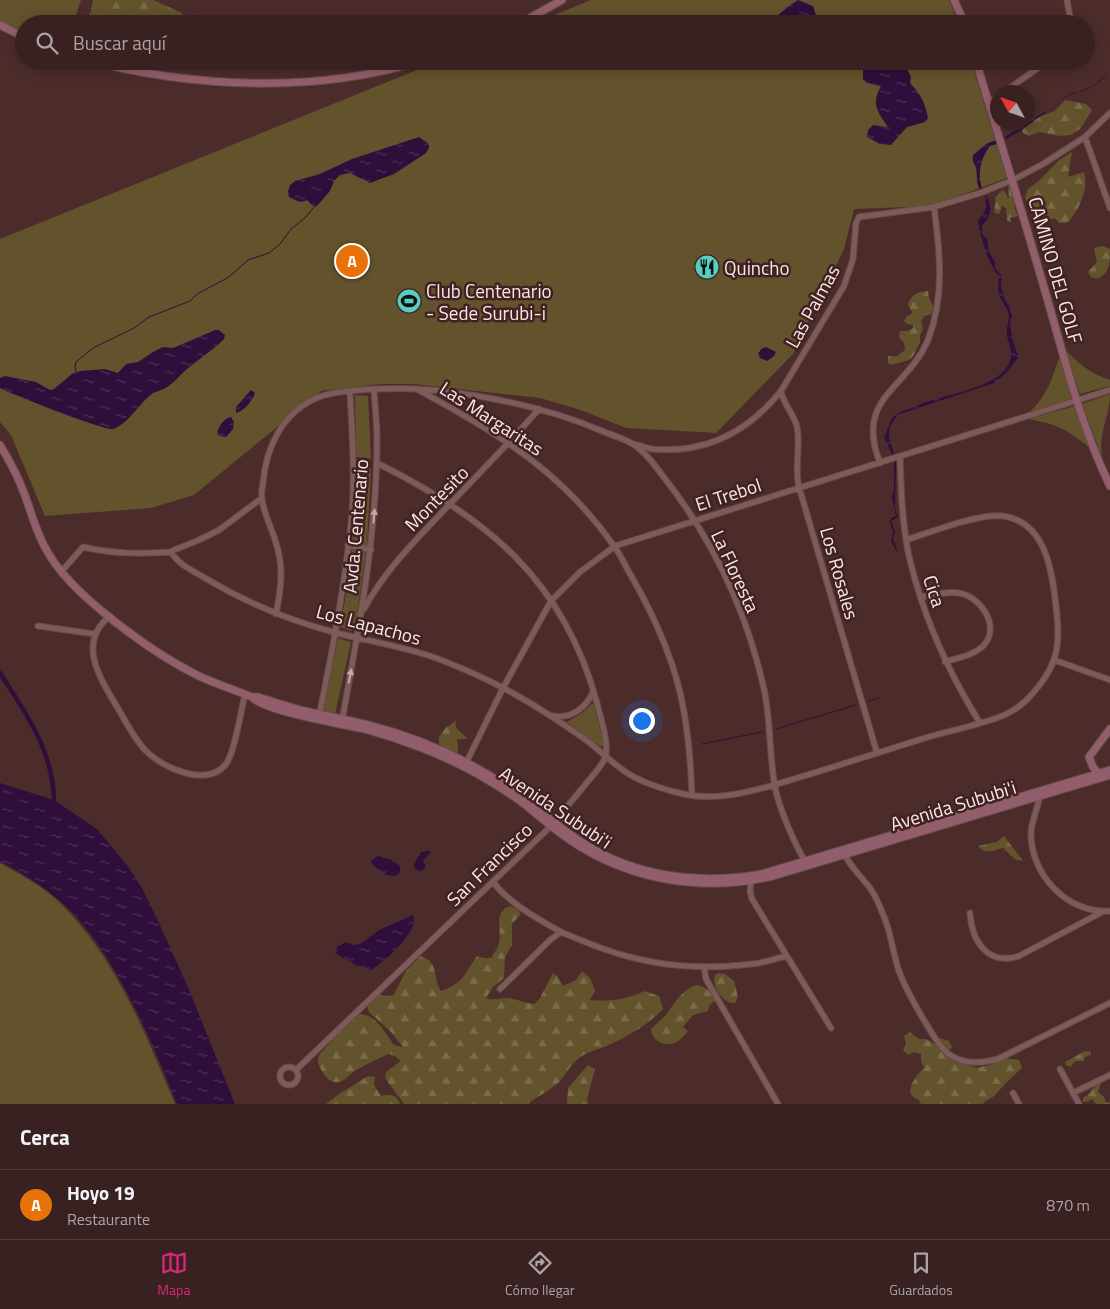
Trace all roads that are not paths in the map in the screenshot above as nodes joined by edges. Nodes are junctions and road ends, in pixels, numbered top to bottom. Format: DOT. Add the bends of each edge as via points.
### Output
graph roads {
  1 [pos="562,0"];
  2 [pos="954,0"];
  3 [pos="1067,0"];
  4 [pos="535,15"];
  5 [pos="961,15"];
  6 [pos="1070,15"];
  7 [pos="0,25"];
  8 [pos="15,32"];
  9 [pos="130,70"];
  10 [pos="388,70"];
  11 [pos="979,70"];
  12 [pos="1035,70"];
  13 [pos="1014,85"];
  14 [pos="988,102"];
  15 [pos="1110,113"];
  16 [pos="1085,137"];
  17 [pos="1013,180"];
  18 [pos="934,207"];
  19 [pos="1110,208"];
  20 [pos="415,388"];
  21 [pos="374,390"];
  22 [pos="1110,390"];
  23 [pos="781,391"];
  24 [pos="350,392"];
  25 [pos="1077,401"];
  26 [pos="785,402"];
  27 [pos="771,403"];
  28 [pos="539,409"];
  29 [pos="509,443"];
  30 [pos="633,444"];
  31 [pos="0,445"];
  32 [pos="652,449"];
  33 [pos="900,456"];
  34 [pos="648,458"];
  35 [pos="376,463"];
  36 [pos="880,463"];
  37 [pos="1110,486"];
  38 [pos="798,487"];
  39 [pos="262,498"];
  40 [pos="450,504"];
  41 [pos="694,521"];
  42 [pos="906,540"];
  43 [pos="348,545"];
  44 [pos="615,546"];
  45 [pos="370,550"];
  46 [pos="172,552"];
  47 [pos="63,575"];
  48 [pos="921,597"];
  49 [pos="551,601"];
  50 [pos="362,613"];
  51 [pos="276,614"];
  52 [pos="110,616"];
  53 [pos="38,626"];
  54 [pos="334,632"];
  55 [pos="95,634"];
  56 [pos="358,637"];
  57 [pos="1054,660"];
  58 [pos="945,662"];
  59 [pos="1110,680"];
  60 [pos="503,688"];
  61 [pos="594,692"];
  62 [pos="245,694"];
  63 [pos="552,716"];
  64 [pos="318,717"];
  65 [pos="342,721"];
  66 [pos="980,722"];
  67 [pos="1110,729"];
  68 [pos="877,753"];
  69 [pos="605,757"];
  70 [pos="465,765"];
  71 [pos="1110,770"];
  72 [pos="1100,776"];
  73 [pos="1110,776"];
  74 [pos="775,784"];
  75 [pos="1040,794"];
  76 [pos="692,795"];
  77 [pos="552,824"];
  78 [pos="844,855"];
  79 [pos="806,864"];
  80 [pos="751,878"];
  81 [pos="493,882"];
  82 [pos="1087,908"];
  83 [pos="1107,911"];
  84 [pos="970,913"];
  85 [pos="1086,920"];
  86 [pos="561,932"];
  87 [pos="786,956"];
  88 [pos="704,966"];
  89 [pos="500,990"];
  90 [pos="1110,1003"];
  91 [pos="831,1028"];
  92 [pos="1060,1069"];
  93 [pos="296,1070"];
  94 [pos="1110,1075"];
  95 [pos="1013,1092"];
  96 [pos="1074,1093"];
  97 [pos="778,1104"];
  98 [pos="1019,1104"];
  99 [pos="1079,1104"];
  1 -- 4 [label="street"];
  2 -- 5 [label="street"];
  3 -- 6 [label="street"];
  7 -- 8 [label="street"];
  9 -- 10 [label="street" via="203,81 253,84 339,78"];
  11 -- 14 [label="street, CAMINO DEL GOLF"];
  12 -- 13 [label="street"];
  14 -- 17 [label="street, CAMINO DEL GOLF"];
  15 -- 16 [label="street"];
  16 -- 17 [label="street, Las Palmas"];
  16 -- 19 [label="street"];
  17 -- 18 [label="street, Las Palmas"];
  17 -- 25 [label="street, CAMINO DEL GOLF"];
  18 -- 23 [label="street, Las Palmas" via="863,216 857,220 853,259 844,286"];
  18 -- 36 [label="street" via="940,269 936,312 928,340 916,362 889,390 875,412 872,435"];
  20 -- 21 [label="street, La Floresta"];
  20 -- 28 [label="street, La Floresta" via="486,396"];
  20 -- 29 [label="street, Las Margaritas"];
  21 -- 24 [label="street, La Floresta"];
  21 -- 35 [label="street, Avda. Centenario"];
  22 -- 25 [label="street, El Trebol"];
  23 -- 26 [label="street, Los Rosales"];
  23 -- 27 [label="street, Las Palmas"];
  24 -- 39 [label="street, La Floresta" via="317,398 287,420 270,446"];
  24 -- 43 [label="street, Avda. Centenario" via="353,465"];
  25 -- 33 [label="street, El Trebol"];
  25 -- 37 [label="street, CAMINO DEL GOLF"];
  26 -- 27 [label="street"];
  26 -- 38 [label="street, Los Rosales" via="796,425"];
  27 -- 32 [label="street, Las Palmas" via="740,430 709,444"];
  28 -- 29 [label="street, Montesito"];
  28 -- 30 [label="street, La Floresta" via="565,416"];
  29 -- 40 [label="street, Montesito"];
  29 -- 44 [label="street, Las Margaritas" via="560,485"];
  30 -- 32 [label="street, Las Palmas"];
  30 -- 34 [label="street, La Floresta"];
  31 -- 47 [label="street, Avenida Sububi'i" via="23,490 45,548"];
  32 -- 34 [label="street" via="647,454"];
  33 -- 36 [label="street, El Trebol"];
  33 -- 42 [label="street, Cica"];
  34 -- 41 [label="street, La Floresta"];
  35 -- 40 [label="street"];
  45 -- 35 [label="street, Avda. Centenario, one-way"];
  36 -- 38 [label="street, El Trebol"];
  38 -- 41 [label="street, El Trebol"];
  38 -- 68 [label="street, Los Rosales"];
  39 -- 46 [label="street" via="219,530"];
  39 -- 51 [label="street" via="282,572"];
  40 -- 49 [label="street" via="509,550"];
  40 -- 50 [label="street, Montesito" via="383,577"];
  41 -- 44 [label="street, El Trebol"];
  41 -- 74 [label="street, La Floresta" via="724,574 750,637 768,715"];
  42 -- 48 [label="street, Cica"];
  42 -- 57 [label="street" via="983,517 1005,516 1029,528 1037,536 1050,562 1058,620"];
  43 -- 45 [label="street"];
  43 -- 54 [label="street, Avda. Centenario"];
  44 -- 49 [label="street, El Trebol" via="580,572"];
  44 -- 76 [label="street, Las Margaritas" via="654,619 679,688"];
  45 -- 50 [label="street, Avda. Centenario"];
  46 -- 47 [label="street" via="133,554 83,547 62,570"];
  46 -- 51 [label="street, Los Lapachos" via="179,562"];
  47 -- 52 [label="street, Avenida Sububi'i"];
  48 -- 58 [label="street, Cica"];
  48 -- 58 [label="street" via="963,594 976,600 987,617 990,630 984,645"];
  49 -- 60 [label="street, El Trebol"];
  49 -- 61 [label="street" via="575,642"];
  50 -- 56 [label="street, Avda. Centenario"];
  51 -- 54 [label="street, Los Lapachos"];
  52 -- 55 [label="street" via="100,624"];
  52 -- 62 [label="street, Avenida Sububi'i" via="180,666"];
  53 -- 55 [label="street"];
  54 -- 56 [label="street, Los Lapachos"];
  54 -- 64 [label="street, Avda. Centenario"];
  55 -- 62 [label="street" via="95,663 99,676 136,739 162,764 205,776 218,771 227,763 232,751"];
  56 -- 60 [label="street, Los Lapachos" via="429,656"];
  65 -- 56 [label="street, Avda. Centenario, one-way"];
  57 -- 59 [label="street"];
  57 -- 66 [label="street, Los Lapachos" via="1035,692 1024,703 998,718"];
  58 -- 66 [label="street, Cica"];
  60 -- 63 [label="street, Los Lapachos"];
  60 -- 70 [label="street, El Trebol"];
  61 -- 63 [label="street" via="589,701 573,714"];
  61 -- 69 [label="street" via="606,744"];
  62 -- 64 [label="street, Avenida Sububi'i" via="278,709"];
  63 -- 69 [label="street, Los Lapachos"];
  64 -- 65 [label="street, Avenida Sububi'i"];
  65 -- 70 [label="street, Avenida Sububi'i"];
  66 -- 68 [label="street, Los Lapachos"];
  67 -- 72 [label="street" via="1090,754 1091,763"];
  68 -- 74 [label="street, Los Lapachos"];
  69 -- 76 [label="street, Los Lapachos" via="634,778"];
  69 -- 77 [label="street, San Francisco"];
  70 -- 77 [label="street, Avenida Sububi'i"];
  71 -- 72 [label="street, Avenida Sububi'i"];
  72 -- 73 [label="street, Avenida Sububi'i"];
  72 -- 75 [label="street, Avenida Sububi'i"];
  74 -- 76 [label="street, Los Lapachos" via="728,795"];
  74 -- 79 [label="street, La Floresta"];
  75 -- 78 [label="street, Avenida Sububi'i"];
  75 -- 79 [label="street, Avenida Sububi'i"];
  75 -- 82 [label="street" via="1031,831 1039,870 1054,890"];
  77 -- 80 [label="street, Avenida Sububi'i" via="569,840 596,856 652,877 696,884 731,883"];
  77 -- 81 [label="street, San Francisco"];
  78 -- 79 [label="street, Avenida Sububi'i"];
  78 -- 90 [label="street" via="870,888 887,922 899,970 911,996 951,1056 971,1063 998,1059"];
  79 -- 80 [label="street, Avenida Sububi'i" via="773,876"];
  80 -- 87 [label="street" via="752,899"];
  81 -- 86 [label="street" via="523,909"];
  81 -- 93 [label="street, San Francisco"];
  82 -- 83 [label="street"];
  82 -- 85 [label="street"];
  83 -- 85 [label="street"];
  84 -- 85 [label="street" via="980,945 991,955 1004,959 1019,956"];
  86 -- 88 [label="street" via="635,958"];
  86 -- 89 [label="street"];
  87 -- 88 [label="street" via="754,964"];
  87 -- 91 [label="street"];
  88 -- 97 [label="street" via="706,979"];
  92 -- 96 [label="street"];
  94 -- 96 [label="street"];
  95 -- 98 [label="street"];
  96 -- 99 [label="street"];
}
